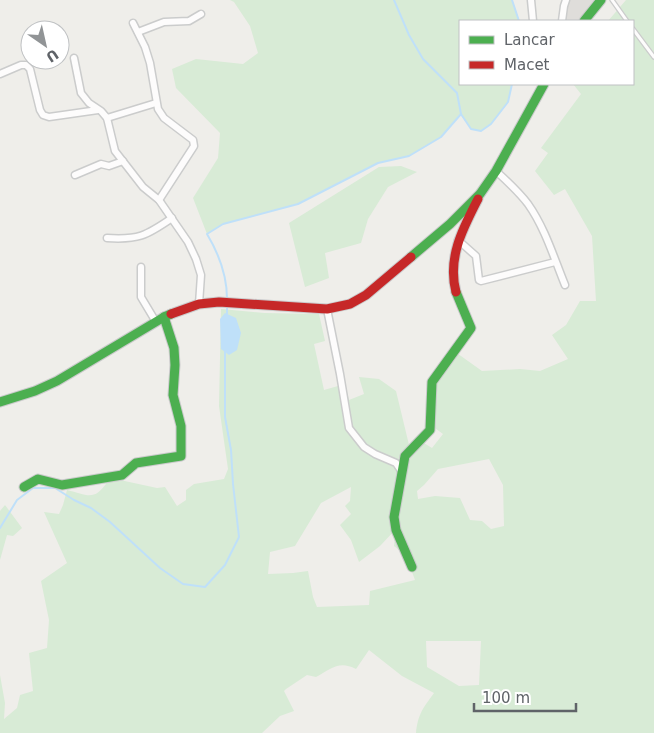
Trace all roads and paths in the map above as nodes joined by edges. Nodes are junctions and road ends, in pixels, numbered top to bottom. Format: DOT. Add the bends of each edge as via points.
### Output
graph roads {
  1 [pos="530,0"];
  2 [pos="566,0"];
  3 [pos="601,0"];
  4 [pos="612,0"];
  5 [pos="201,14"];
  6 [pos="533,20"];
  7 [pos="562,20"];
  8 [pos="585,20"];
  9 [pos="626,20"];
  10 [pos="134,23"];
  11 [pos="634,30"];
  12 [pos="138,32"];
  13 [pos="654,57"];
  14 [pos="74,58"];
  15 [pos="0,74"];
  16 [pos="543,85"];
  17 [pos="156,103"];
  18 [pos="98,110"];
  19 [pos="107,118"];
  20 [pos="123,161"];
  21 [pos="496,171"];
  22 [pos="75,175"];
  23 [pos="480,194"];
  24 [pos="159,200"];
  25 [pos="172,218"];
  26 [pos="106,238"];
  27 [pos="458,240"];
  28 [pos="555,262"];
  29 [pos="141,267"];
  30 [pos="565,285"];
  31 [pos="199,304"];
  32 [pos="326,309"];
  33 [pos="160,319"];
  34 [pos="0,402"];
  35 [pos="402,472"];
  36 [pos="24,487"];
  37 [pos="412,567"];
  1 -- 6 [label="street"];
  2 -- 7 [label="street"];
  3 -- 8 [label="street"];
  4 -- 9 [label="lane"];
  5 -- 12 [label="street"];
  10 -- 12 [label="street"];
  11 -- 13 [label="lane"];
  12 -- 17 [label="street" via="150,63"];
  14 -- 18 [label="street" via="82,93"];
  15 -- 18 [label="street" via="26,65 43,115 49,117"];
  16 -- 21 [label="street"];
  17 -- 19 [label="street"];
  17 -- 24 [label="street" via="164,118 191,138 194,146"];
  18 -- 19 [label="street"];
  19 -- 20 [label="street" via="116,151"];
  20 -- 22 [label="street" via="109,166 101,164"];
  20 -- 24 [label="street" via="143,187"];
  21 -- 23 [label="street"];
  21 -- 28 [label="street" via="528,205"];
  23 -- 27 [label="street"];
  23 -- 32 [label="street" via="366,295 350,304"];
  24 -- 25 [label="street"];
  25 -- 26 [label="street" via="136,238"];
  25 -- 31 [label="street" via="200,267 202,286"];
  27 -- 28 [label="street" via="476,256 476,270 481,281"];
  27 -- 35 [label="street" via="453,261 454,289 472,328 432,382 430,430 405,456"];
  28 -- 30 [label="street"];
  29 -- 33 [label="street" via="141,297"];
  31 -- 32 [label="street" via="219,302"];
  31 -- 33 [label="street"];
  32 -- 35 [label="street" via="348,428 364,447 396,463"];
  33 -- 34 [label="street" via="57,381"];
  33 -- 36 [label="street" via="174,348 172,386 181,426 181,456 136,463 122,475 62,485 38,479"];
  35 -- 37 [label="street" via="394,517 396,530"];
}
